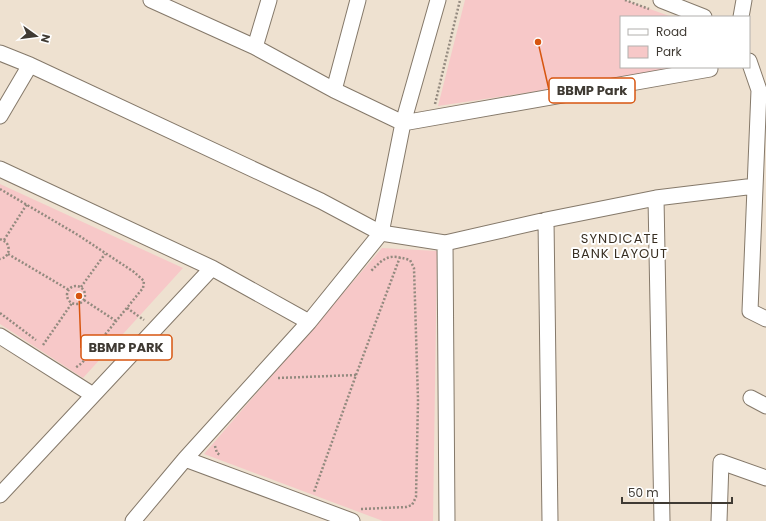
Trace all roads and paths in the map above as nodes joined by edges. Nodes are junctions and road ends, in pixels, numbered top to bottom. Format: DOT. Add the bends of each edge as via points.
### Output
graph roads {
  1 [pos="151,0"];
  2 [pos="269,0"];
  3 [pos="358,0"];
  4 [pos="438,0"];
  5 [pos="460,0"];
  6 [pos="661,0"];
  7 [pos="744,0"];
  8 [pos="701,16"];
  9 [pos="741,16"];
  10 [pos="255,47"];
  11 [pos="0,54"];
  12 [pos="750,62"];
  13 [pos="30,65"];
  14 [pos="710,69"];
  15 [pos="334,90"];
  16 [pos="762,90"];
  17 [pos="0,116"];
  18 [pos="431,118"];
  19 [pos="403,123"];
  20 [pos="0,169"];
  21 [pos="760,171"];
  22 [pos="754,186"];
  23 [pos="0,189"];
  24 [pos="656,198"];
  25 [pos="27,204"];
  26 [pos="546,220"];
  27 [pos="760,230"];
  28 [pos="381,233"];
  29 [pos="0,239"];
  30 [pos="4,240"];
  31 [pos="445,243"];
  32 [pos="8,254"];
  33 [pos="105,254"];
  34 [pos="400,257"];
  35 [pos="0,259"];
  36 [pos="212,268"];
  37 [pos="366,276"];
  38 [pos="81,287"];
  39 [pos="69,290"];
  40 [pos="84,300"];
  41 [pos="72,303"];
  42 [pos="127,308"];
  43 [pos="0,312"];
  44 [pos="766,319"];
  45 [pos="116,321"];
  46 [pos="309,322"];
  47 [pos="156,328"];
  48 [pos="0,336"];
  49 [pos="43,345"];
  50 [pos="49,350"];
  51 [pos="71,366"];
  52 [pos="356,375"];
  53 [pos="273,378"];
  54 [pos="93,395"];
  55 [pos="751,398"];
  56 [pos="766,406"];
  57 [pos="215,445"];
  58 [pos="222,457"];
  59 [pos="185,459"];
  60 [pos="766,478"];
  61 [pos="6,479"];
  62 [pos="308,490"];
  63 [pos="0,496"];
  64 [pos="354,515"];
  65 [pos="133,521"];
  66 [pos="447,521"];
  67 [pos="550,521"];
  68 [pos="662,521"];
  69 [pos="719,521"];
  1 -- 10 [label="street"];
  2 -- 10 [label="street"];
  3 -- 15 [label="street"];
  4 -- 19 [label="street"];
  5 -- 18 [label="path"];
  6 -- 8 [label="street"];
  7 -- 9 [label="street"];
  10 -- 15 [label="street"];
  11 -- 13 [label="street"];
  12 -- 16 [label="street"];
  13 -- 17 [label="street"];
  13 -- 28 [label="street" via="314,198"];
  14 -- 18 [label="street"];
  15 -- 19 [label="street"];
  16 -- 21 [label="street"];
  18 -- 19 [label="street"];
  19 -- 28 [label="street"];
  20 -- 36 [label="street"];
  21 -- 22 [label="street"];
  22 -- 24 [label="street"];
  22 -- 27 [label="street"];
  23 -- 25 [label="path"];
  24 -- 26 [label="street"];
  24 -- 68 [label="street"];
  25 -- 30 [label="path"];
  25 -- 33 [label="path"];
  26 -- 31 [label="street"];
  26 -- 67 [label="street"];
  27 -- 44 [label="street" via="750,311"];
  28 -- 31 [label="street"];
  28 -- 46 [label="street"];
  29 -- 30 [label="path"];
  30 -- 32 [label="path" via="9,248"];
  31 -- 66 [label="street"];
  32 -- 35 [label="path"];
  32 -- 39 [label="path"];
  33 -- 38 [label="path"];
  33 -- 42 [label="path" via="144,281 143,288"];
  34 -- 37 [label="path" via="388,257"];
  34 -- 52 [label="path"];
  34 -- 64 [label="path" via="410,260 414,268 418,400 416,497 412,505 406,507"];
  36 -- 46 [label="street"];
  36 -- 47 [label="street"];
  38 -- 39 [label="path"];
  38 -- 40 [label="path" via="85,292"];
  39 -- 41 [label="path" via="68,299"];
  40 -- 41 [label="path" via="79,304"];
  40 -- 45 [label="path"];
  41 -- 49 [label="path"];
  42 -- 45 [label="path"];
  42 -- 47 [label="path"];
  43 -- 49 [label="path"];
  45 -- 51 [label="path" via="77,368"];
  46 -- 59 [label="street"];
  47 -- 54 [label="street"];
  48 -- 54 [label="street"];
  49 -- 50 [label="path"];
  52 -- 53 [label="path"];
  52 -- 62 [label="path" via="314,492"];
  54 -- 61 [label="street"];
  55 -- 56 [label="street"];
  57 -- 58 [label="path" via="217,453"];
  59 -- 64 [label="street"];
  59 -- 65 [label="street"];
  60 -- 69 [label="street" via="721,462"];
  61 -- 63 [label="street"];
}
